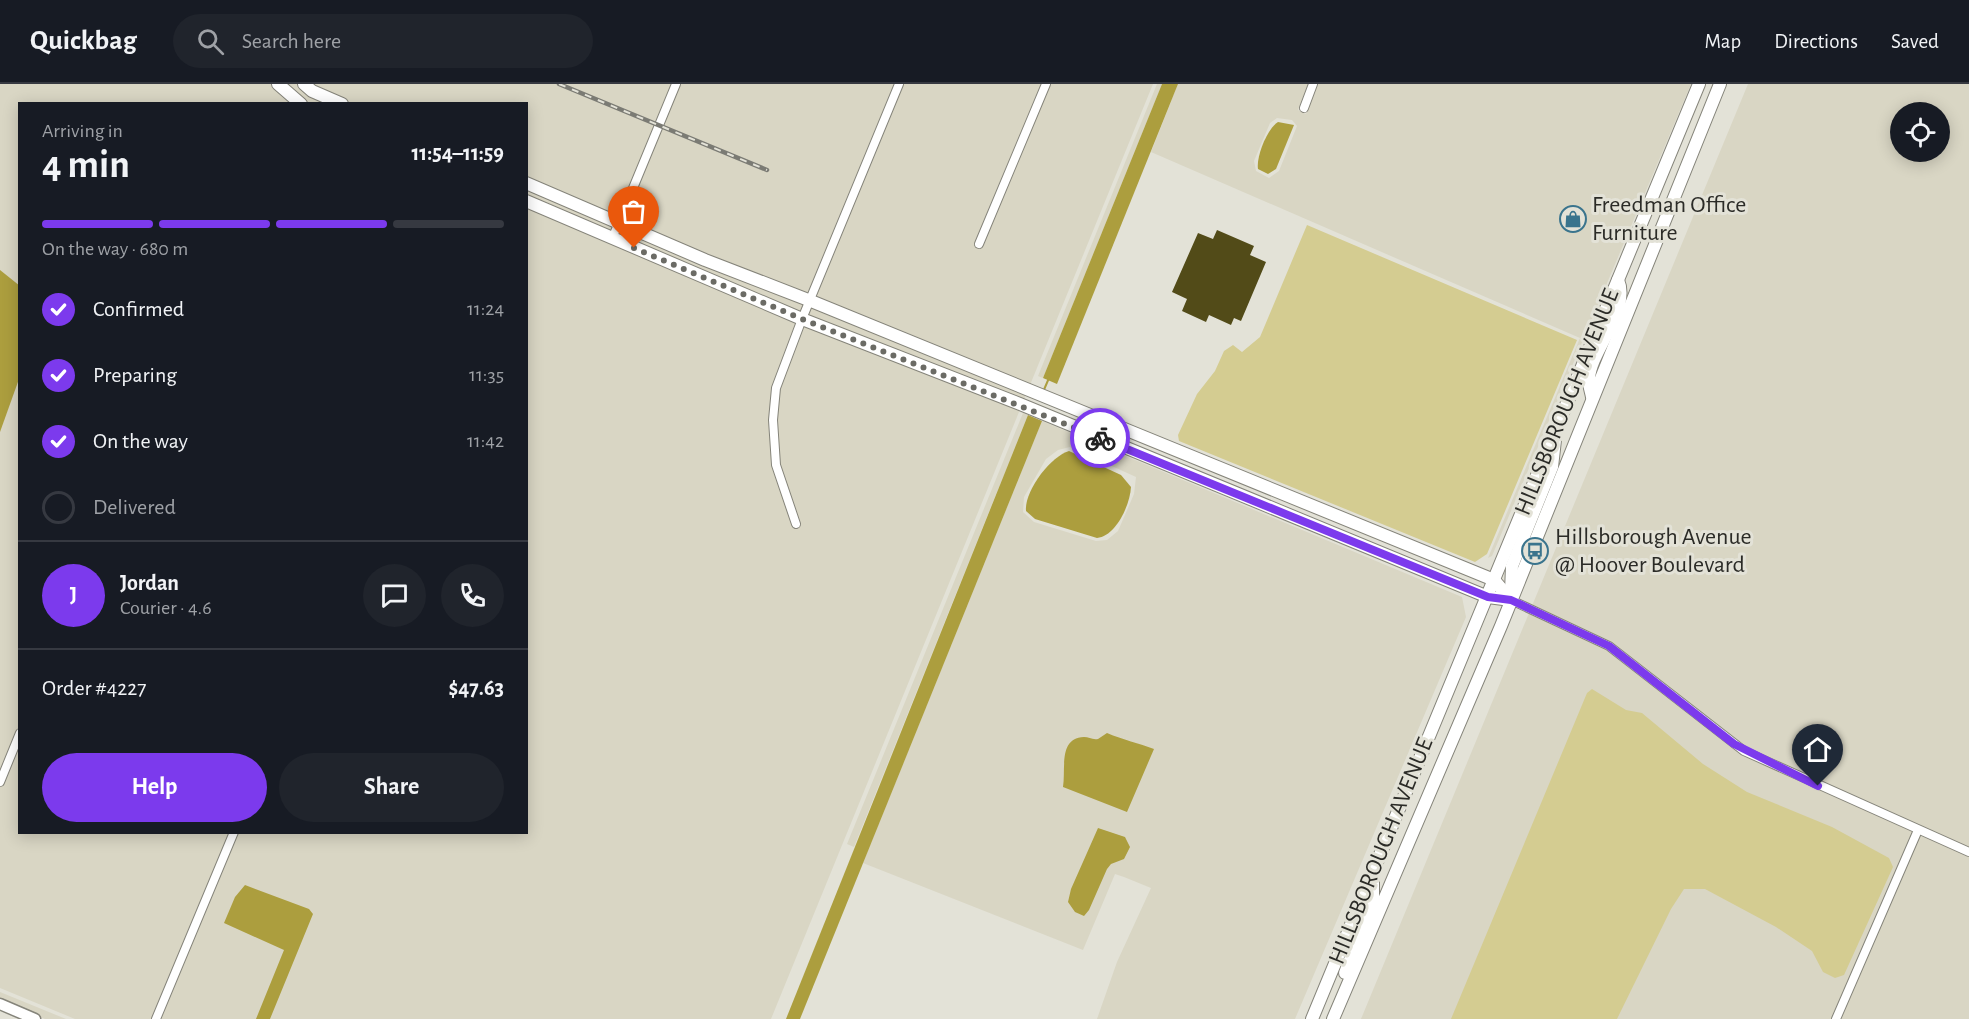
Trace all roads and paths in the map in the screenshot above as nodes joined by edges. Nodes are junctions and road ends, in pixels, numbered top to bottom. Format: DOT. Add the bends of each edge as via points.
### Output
graph roads {
  1 [pos="278,84"];
  2 [pos="304,84"];
  3 [pos="676,84"];
  4 [pos="899,84"];
  5 [pos="1046,84"];
  6 [pos="1313,84"];
  7 [pos="1699,84"];
  8 [pos="1720,84"];
  9 [pos="299,102"];
  10 [pos="337,102"];
  11 [pos="1304,108"];
  12 [pos="528,184"];
  13 [pos="528,202"];
  14 [pos="619,223"];
  15 [pos="612,238"];
  16 [pos="979,244"];
  17 [pos="1618,280"];
  18 [pos="811,301"];
  19 [pos="802,319"];
  20 [pos="1592,398"];
  21 [pos="1556,427"];
  22 [pos="796,524"];
  23 [pos="1494,580"];
  24 [pos="1488,597"];
  25 [pos="1511,600"];
  26 [pos="18,738"];
  27 [pos="0,782"];
  28 [pos="1918,830"];
  29 [pos="233,834"];
  30 [pos="1969,852"];
  31 [pos="1372,875"];
  32 [pos="1342,998"];
  33 [pos="0,1004"];
  34 [pos="35,1019"];
  35 [pos="156,1019"];
  36 [pos="1312,1019"];
  37 [pos="1333,1019"];
  38 [pos="1836,1019"];
  1 -- 9 [label="main road"];
  2 -- 10 [label="main road"];
  3 -- 14 [label="street"];
  4 -- 18 [label="street"];
  5 -- 16 [label="street"];
  6 -- 11 [label="street"];
  7 -- 17 [label="main road, HILLSBOROUGH AVENUE"];
  8 -- 20 [label="main road, HILLSBOROUGH AVENUE"];
  12 -- 14 [label="main road"];
  13 -- 15 [label="main road"];
  14 -- 15 [label="street"];
  14 -- 18 [label="main road"];
  15 -- 19 [label="main road"];
  17 -- 20 [label="main road" via="1622,290 1617,309 1589,377"];
  17 -- 21 [label="main road, HILLSBOROUGH AVENUE"];
  18 -- 19 [label="street"];
  18 -- 23 [label="main road"];
  19 -- 22 [label="street" via="776,388 773,420 776,465"];
  19 -- 24 [label="main road" via="1020,404"];
  20 -- 25 [label="main road, HILLSBOROUGH AVENUE"];
  21 -- 23 [label="main road, HILLSBOROUGH AVENUE"];
  21 -- 25 [label="main road" via="1552,467 1512,566"];
  23 -- 24 [label="main road, HILLSBOROUGH AVENUE"];
  23 -- 25 [label="main road"];
  24 -- 25 [label="main road"];
  24 -- 31 [label="main road, HILLSBOROUGH AVENUE"];
  25 -- 28 [label="street" via="1609,646 1744,751"];
  25 -- 32 [label="main road, HILLSBOROUGH AVENUE"];
  26 -- 27 [label="street"];
  28 -- 30 [label="street"];
  28 -- 38 [label="street"];
  29 -- 35 [label="street"];
  31 -- 32 [label="main road" via="1375,891 1346,967"];
  31 -- 36 [label="main road, HILLSBOROUGH AVENUE"];
  32 -- 37 [label="main road, HILLSBOROUGH AVENUE"];
  33 -- 34 [label="street"];
}
